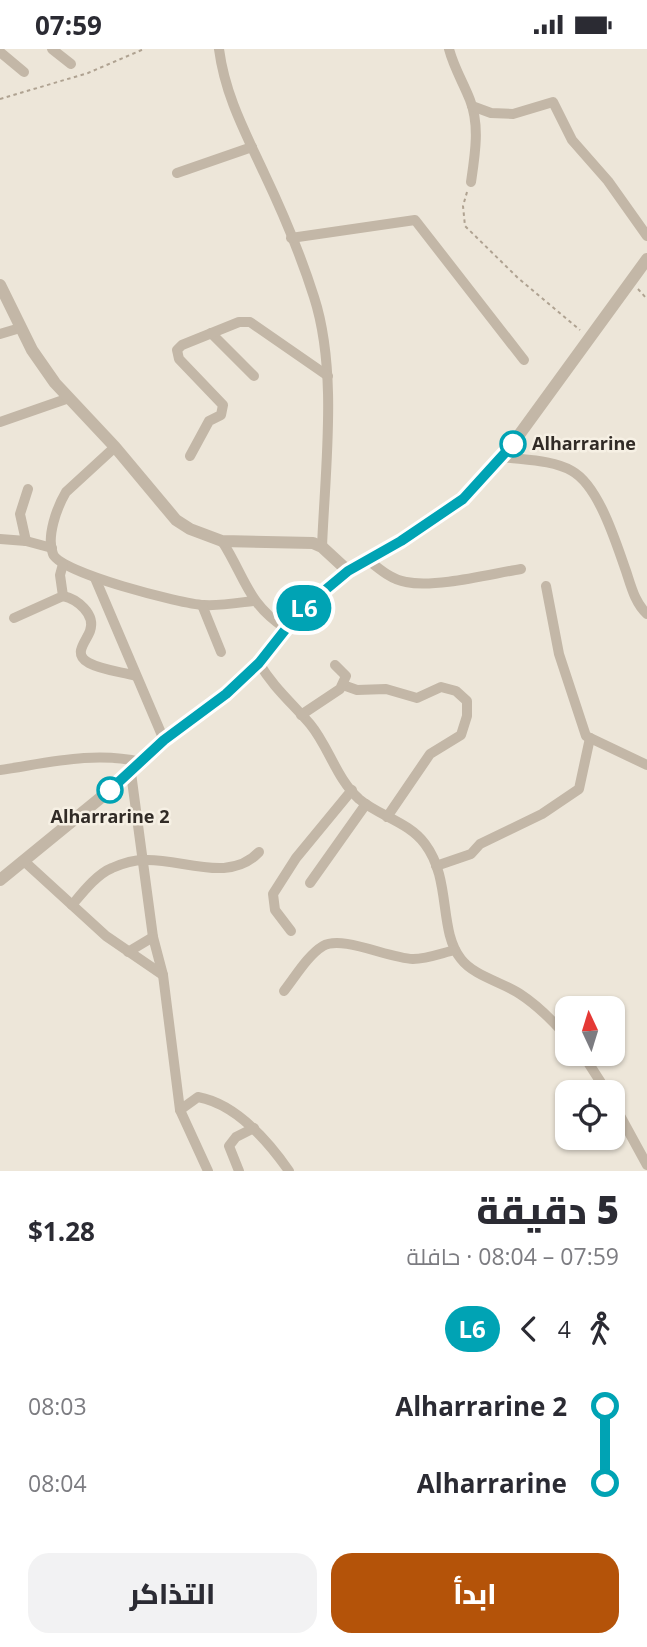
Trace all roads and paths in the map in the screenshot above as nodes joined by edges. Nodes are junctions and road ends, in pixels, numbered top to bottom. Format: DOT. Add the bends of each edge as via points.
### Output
graph roads {
  1 [pos="52,49"];
  2 [pos="144,49"];
  3 [pos="219,49"];
  4 [pos="449,49"];
  5 [pos="0,51"];
  6 [pos="71,64"];
  7 [pos="24,72"];
  8 [pos="0,99"];
  9 [pos="472,106"];
  10 [pos="252,147"];
  11 [pos="177,173"];
  12 [pos="471,182"];
  13 [pos="647,236"];
  14 [pos="291,238"];
  15 [pos="647,259"];
  16 [pos="0,285"];
  17 [pos="20,328"];
  18 [pos="0,334"];
  19 [pos="211,334"];
  20 [pos="589,338"];
  21 [pos="524,361"];
  22 [pos="254,376"];
  23 [pos="328,376"];
  24 [pos="69,398"];
  25 [pos="0,422"];
  26 [pos="115,447"];
  27 [pos="190,456"];
  28 [pos="503,457"];
  29 [pos="28,489"];
  30 [pos="0,539"];
  31 [pos="26,541"];
  32 [pos="222,541"];
  33 [pos="322,547"];
  34 [pos="52,548"];
  35 [pos="368,560"];
  36 [pos="63,564"];
  37 [pos="521,569"];
  38 [pos="348,571"];
  39 [pos="95,578"];
  40 [pos="546,586"];
  41 [pos="63,596"];
  42 [pos="253,601"];
  43 [pos="202,605"];
  44 [pos="647,614"];
  45 [pos="14,618"];
  46 [pos="285,628"];
  47 [pos="221,652"];
  48 [pos="259,663"];
  49 [pos="335,666"];
  50 [pos="136,676"];
  51 [pos="343,685"];
  52 [pos="302,715"];
  53 [pos="590,738"];
  54 [pos="164,740"];
  55 [pos="141,762"];
  56 [pos="647,765"];
  57 [pos="0,770"];
  58 [pos="131,773"];
  59 [pos="352,790"];
  60 [pos="366,804"];
  61 [pos="387,817"];
  62 [pos="259,852"];
  63 [pos="142,860"];
  64 [pos="24,862"];
  65 [pos="436,866"];
  66 [pos="0,880"];
  67 [pos="310,883"];
  68 [pos="72,905"];
  69 [pos="291,931"];
  70 [pos="153,937"];
  71 [pos="455,950"];
  72 [pos="128,952"];
  73 [pos="163,975"];
  74 [pos="284,991"];
  75 [pos="555,1026"];
  76 [pos="180,1110"];
  77 [pos="625,1121"];
  78 [pos="254,1128"];
  79 [pos="644,1151"];
  80 [pos="647,1165"];
  81 [pos="208,1171"];
  82 [pos="239,1171"];
  83 [pos="289,1171"];
  1 -- 6 [label="street"];
  2 -- 8 [label="path" via="88,73"];
  3 -- 10 [label="street" via="233,108"];
  4 -- 9 [label="street"];
  5 -- 7 [label="street"];
  9 -- 12 [label="street" via="476,132"];
  9 -- 13 [label="street" via="513,114 553,102 572,140"];
  10 -- 11 [label="street"];
  10 -- 14 [label="street"];
  12 -- 20 [label="path" via="463,206 465,226"];
  14 -- 21 [label="street" via="415,220"];
  14 -- 23 [label="street" via="321,323"];
  15 -- 20 [label="street"];
  16 -- 17 [label="street"];
  17 -- 18 [label="street"];
  17 -- 24 [label="street"];
  19 -- 22 [label="street"];
  19 -- 23 [label="street" via="250,322"];
  19 -- 27 [label="street" via="182,345 177,352 223,405 221,415 209,421"];
  20 -- 28 [label="street"];
  23 -- 33 [label="street"];
  24 -- 25 [label="street"];
  24 -- 26 [label="street"];
  26 -- 32 [label="street" via="176,520"];
  26 -- 34 [label="street" via="66,492 57,513"];
  28 -- 35 [label="street" via="463,499"];
  28 -- 44 [label="street" via="560,466 587,483 605,516 636,600"];
  29 -- 31 [label="street" via="20,514"];
  30 -- 31 [label="street"];
  31 -- 34 [label="street"];
  32 -- 33 [label="street" via="304,541"];
  32 -- 42 [label="street"];
  33 -- 38 [label="street"];
  34 -- 36 [label="street"];
  35 -- 37 [label="street" via="380,571 410,583"];
  35 -- 38 [label="street"];
  36 -- 39 [label="street"];
  36 -- 41 [label="street"];
  38 -- 46 [label="street"];
  39 -- 43 [label="street"];
  39 -- 50 [label="street"];
  40 -- 53 [label="street" via="559,654 581,725"];
  41 -- 45 [label="street"];
  41 -- 50 [label="street" via="90,617 91,630 80,647 87,663"];
  42 -- 43 [label="street"];
  42 -- 46 [label="street"];
  43 -- 47 [label="street"];
  46 -- 48 [label="street"];
  48 -- 52 [label="street"];
  48 -- 54 [label="street"];
  49 -- 51 [label="street" via="346,676"];
  50 -- 54 [label="street"];
  51 -- 52 [label="street"];
  51 -- 61 [label="street" via="357,690 386,689 417,698 441,687 456,691 467,701 461,735 430,754"];
  52 -- 59 [label="street"];
  53 -- 56 [label="street"];
  53 -- 65 [label="street" via="579,789 542,814 480,844 471,854"];
  54 -- 55 [label="street"];
  55 -- 57 [label="street" via="98,756"];
  55 -- 58 [label="street"];
  58 -- 63 [label="street"];
  58 -- 64 [label="street"];
  59 -- 60 [label="street"];
  59 -- 69 [label="street" via="273,894 275,910"];
  60 -- 61 [label="street"];
  60 -- 67 [label="street"];
  61 -- 65 [label="street" via="424,842"];
  62 -- 63 [label="street" via="249,863 232,868"];
  63 -- 68 [label="street" via="110,869"];
  63 -- 70 [label="street"];
  64 -- 66 [label="street"];
  64 -- 68 [label="street"];
  65 -- 71 [label="street"];
  68 -- 72 [label="street"];
  70 -- 72 [label="street"];
  70 -- 73 [label="street"];
  71 -- 74 [label="street" via="408,959 334,942 317,951"];
  71 -- 75 [label="street" via="468,966 521,995"];
  72 -- 73 [label="street"];
  73 -- 76 [label="street"];
  76 -- 78 [label="street" via="201,1097"];
  76 -- 81 [label="street"];
  77 -- 79 [label="street"];
  78 -- 82 [label="street" via="229,1146"];
  78 -- 83 [label="street"];
  79 -- 80 [label="street"];
}
